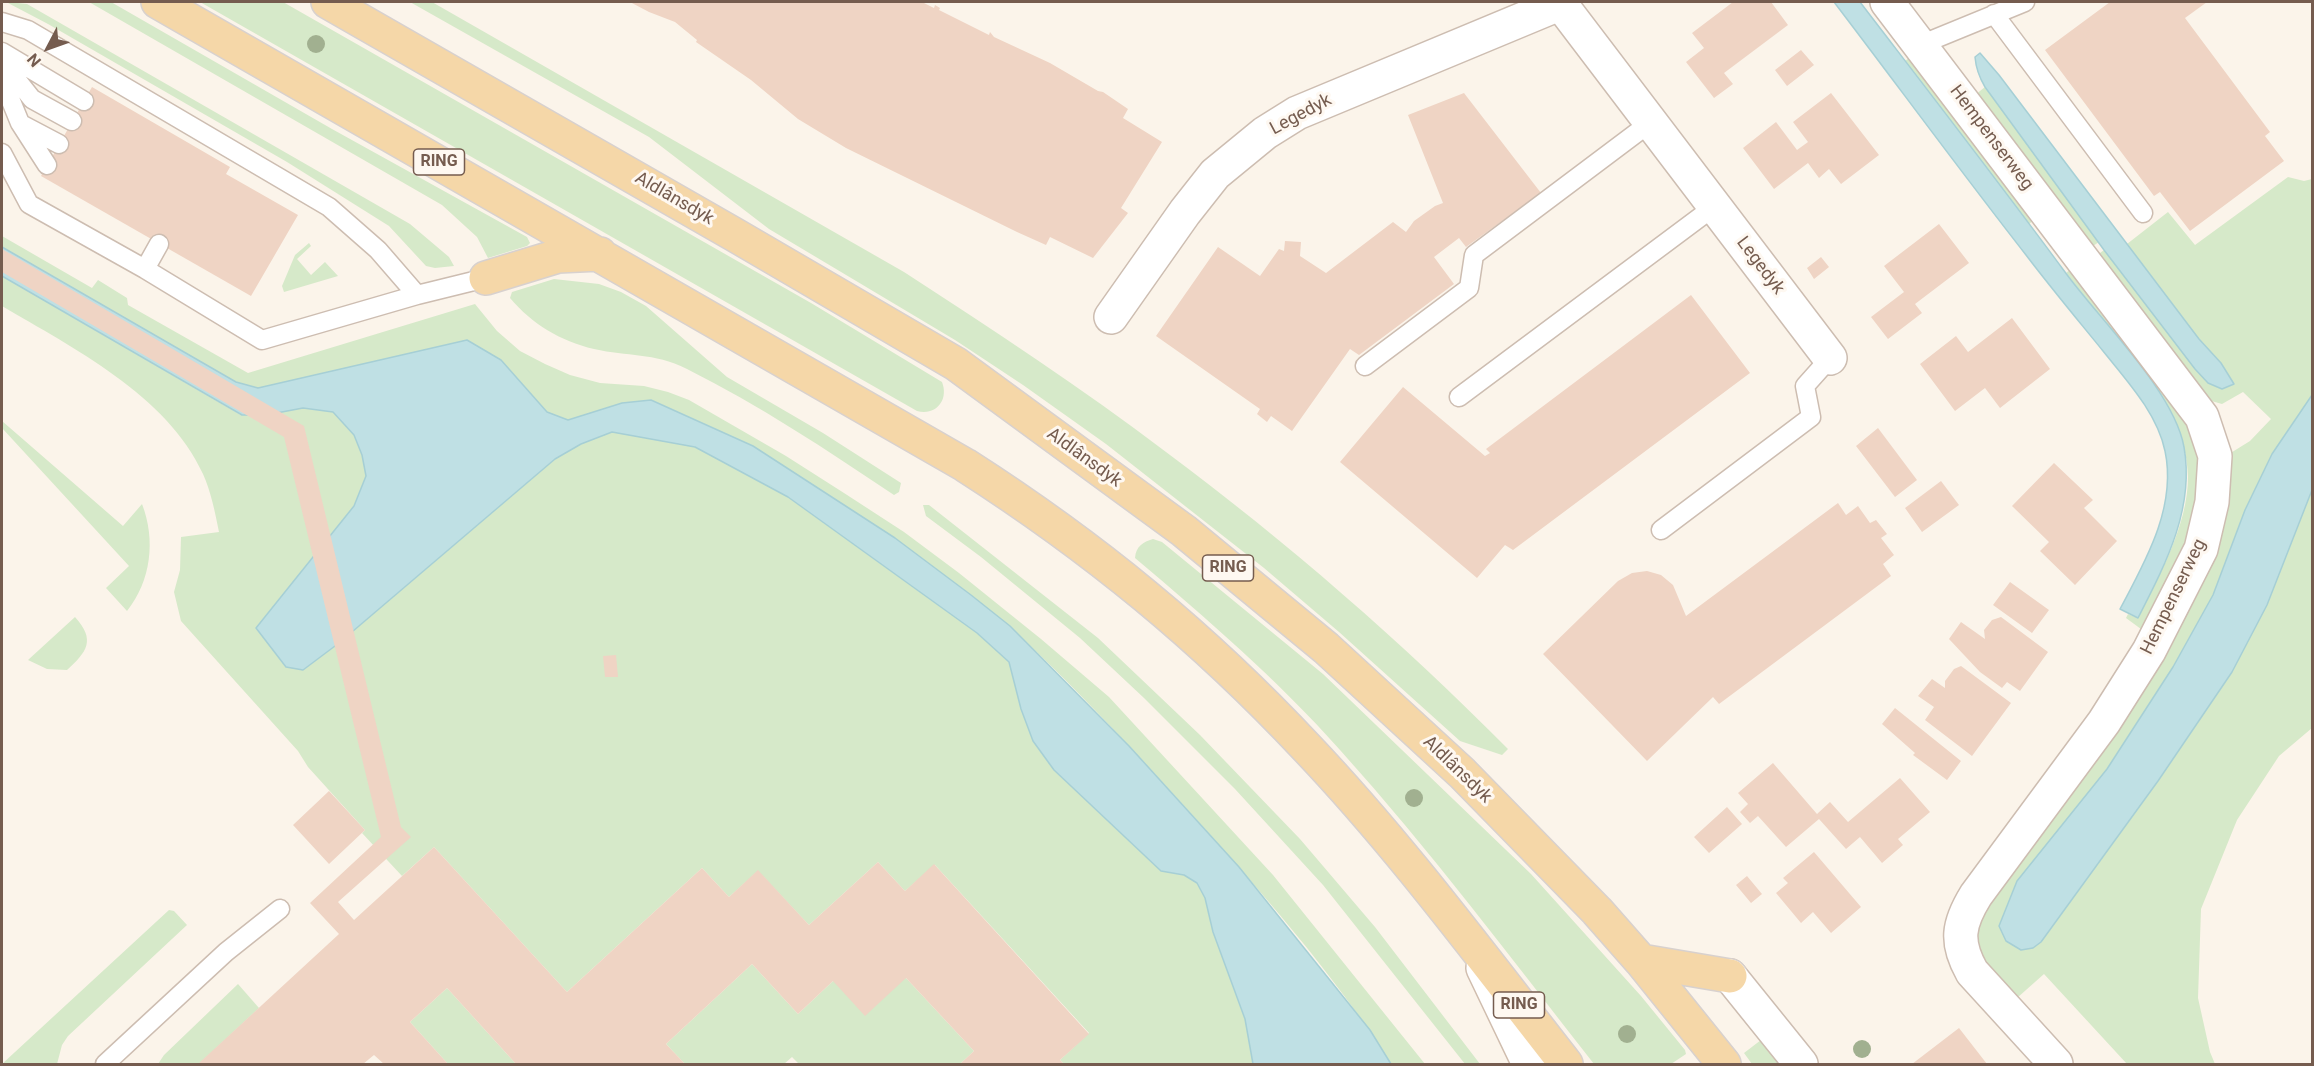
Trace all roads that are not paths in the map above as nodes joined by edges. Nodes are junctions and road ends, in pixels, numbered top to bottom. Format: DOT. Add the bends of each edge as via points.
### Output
graph roads {
  1 [pos="158,2"];
  2 [pos="328,2"];
  3 [pos="1562,2"];
  4 [pos="1887,2"];
  5 [pos="2025,2"];
  6 [pos="1994,14"];
  7 [pos="2,22"];
  8 [pos="1920,45"];
  9 [pos="2,52"];
  10 [pos="2,61"];
  11 [pos="2,78"];
  12 [pos="84,101"];
  13 [pos="72,121"];
  14 [pos="1652,122"];
  15 [pos="20,123"];
  16 [pos="59,144"];
  17 [pos="2,153"];
  18 [pos="47,165"];
  19 [pos="1715,206"];
  20 [pos="2143,213"];
  21 [pos="159,244"];
  22 [pos="600,254"];
  23 [pos="145,269"];
  24 [pos="486,278"];
  25 [pos="417,295"];
  26 [pos="1111,317"];
  27 [pos="1830,358"];
  28 [pos="1365,366"];
  29 [pos="1459,398"];
  30 [pos="1661,530"];
  31 [pos="280,909"];
  32 [pos="1472,945"];
  33 [pos="1641,961"];
  34 [pos="1730,976"];
  35 [pos="105,1065"];
  36 [pos="1528,1065"];
  37 [pos="1566,1065"];
  38 [pos="1724,1065"];
  39 [pos="1801,1065"];
  40 [pos="2056,1065"];
  1 -- 22 [label="main road, RING"];
  2 -- 33 [label="main road, Aldlânsdyk / RING" via="965,371 1184,531 1326,648 1462,773"];
  3 -- 14 [label="street, Legedyk"];
  3 -- 26 [label="street, Legedyk" via="1297,113 1265,133 1215,174"];
  4 -- 8 [label="street, Hempenserweg"];
  5 -- 6 [label="lane"];
  6 -- 8 [label="lane"];
  6 -- 20 [label="lane"];
  7 -- 25 [label="lane" via="28,30 215,148 329,207 378,250"];
  8 -- 40 [label="street, Hempenserweg" via="2202,417 2215,456 2212,502 2201,549 2150,651 2104,722 1976,895 1962,923 1963,956 1972,972"];
  9 -- 12 [label="lane"];
  10 -- 13 [label="lane" via="32,99"];
  11 -- 15 [label="lane"];
  14 -- 19 [label="street, Legedyk"];
  14 -- 28 [label="lane" via="1474,255 1469,288"];
  15 -- 16 [label="lane"];
  15 -- 18 [label="lane"];
  17 -- 23 [label="lane" via="29,204"];
  19 -- 27 [label="street, Legedyk"];
  19 -- 29 [label="lane"];
  21 -- 23 [label="lane"];
  22 -- 24 [label="main road" via="558,256"];
  22 -- 32 [label="main road, RING" via="965,465 1077,540 1143,592 1307,748 1401,854"];
  23 -- 25 [label="lane" via="262,340"];
  24 -- 25 [label="lane"];
  27 -- 30 [label="lane" via="1804,386 1811,417"];
  31 -- 35 [label="lane" via="226,952"];
  32 -- 36 [label="street"];
  32 -- 37 [label="main road, RING"];
  33 -- 34 [label="main road"];
  33 -- 38 [label="main road, Aldlânsdyk / RING"];
  34 -- 39 [label="street"];
}
